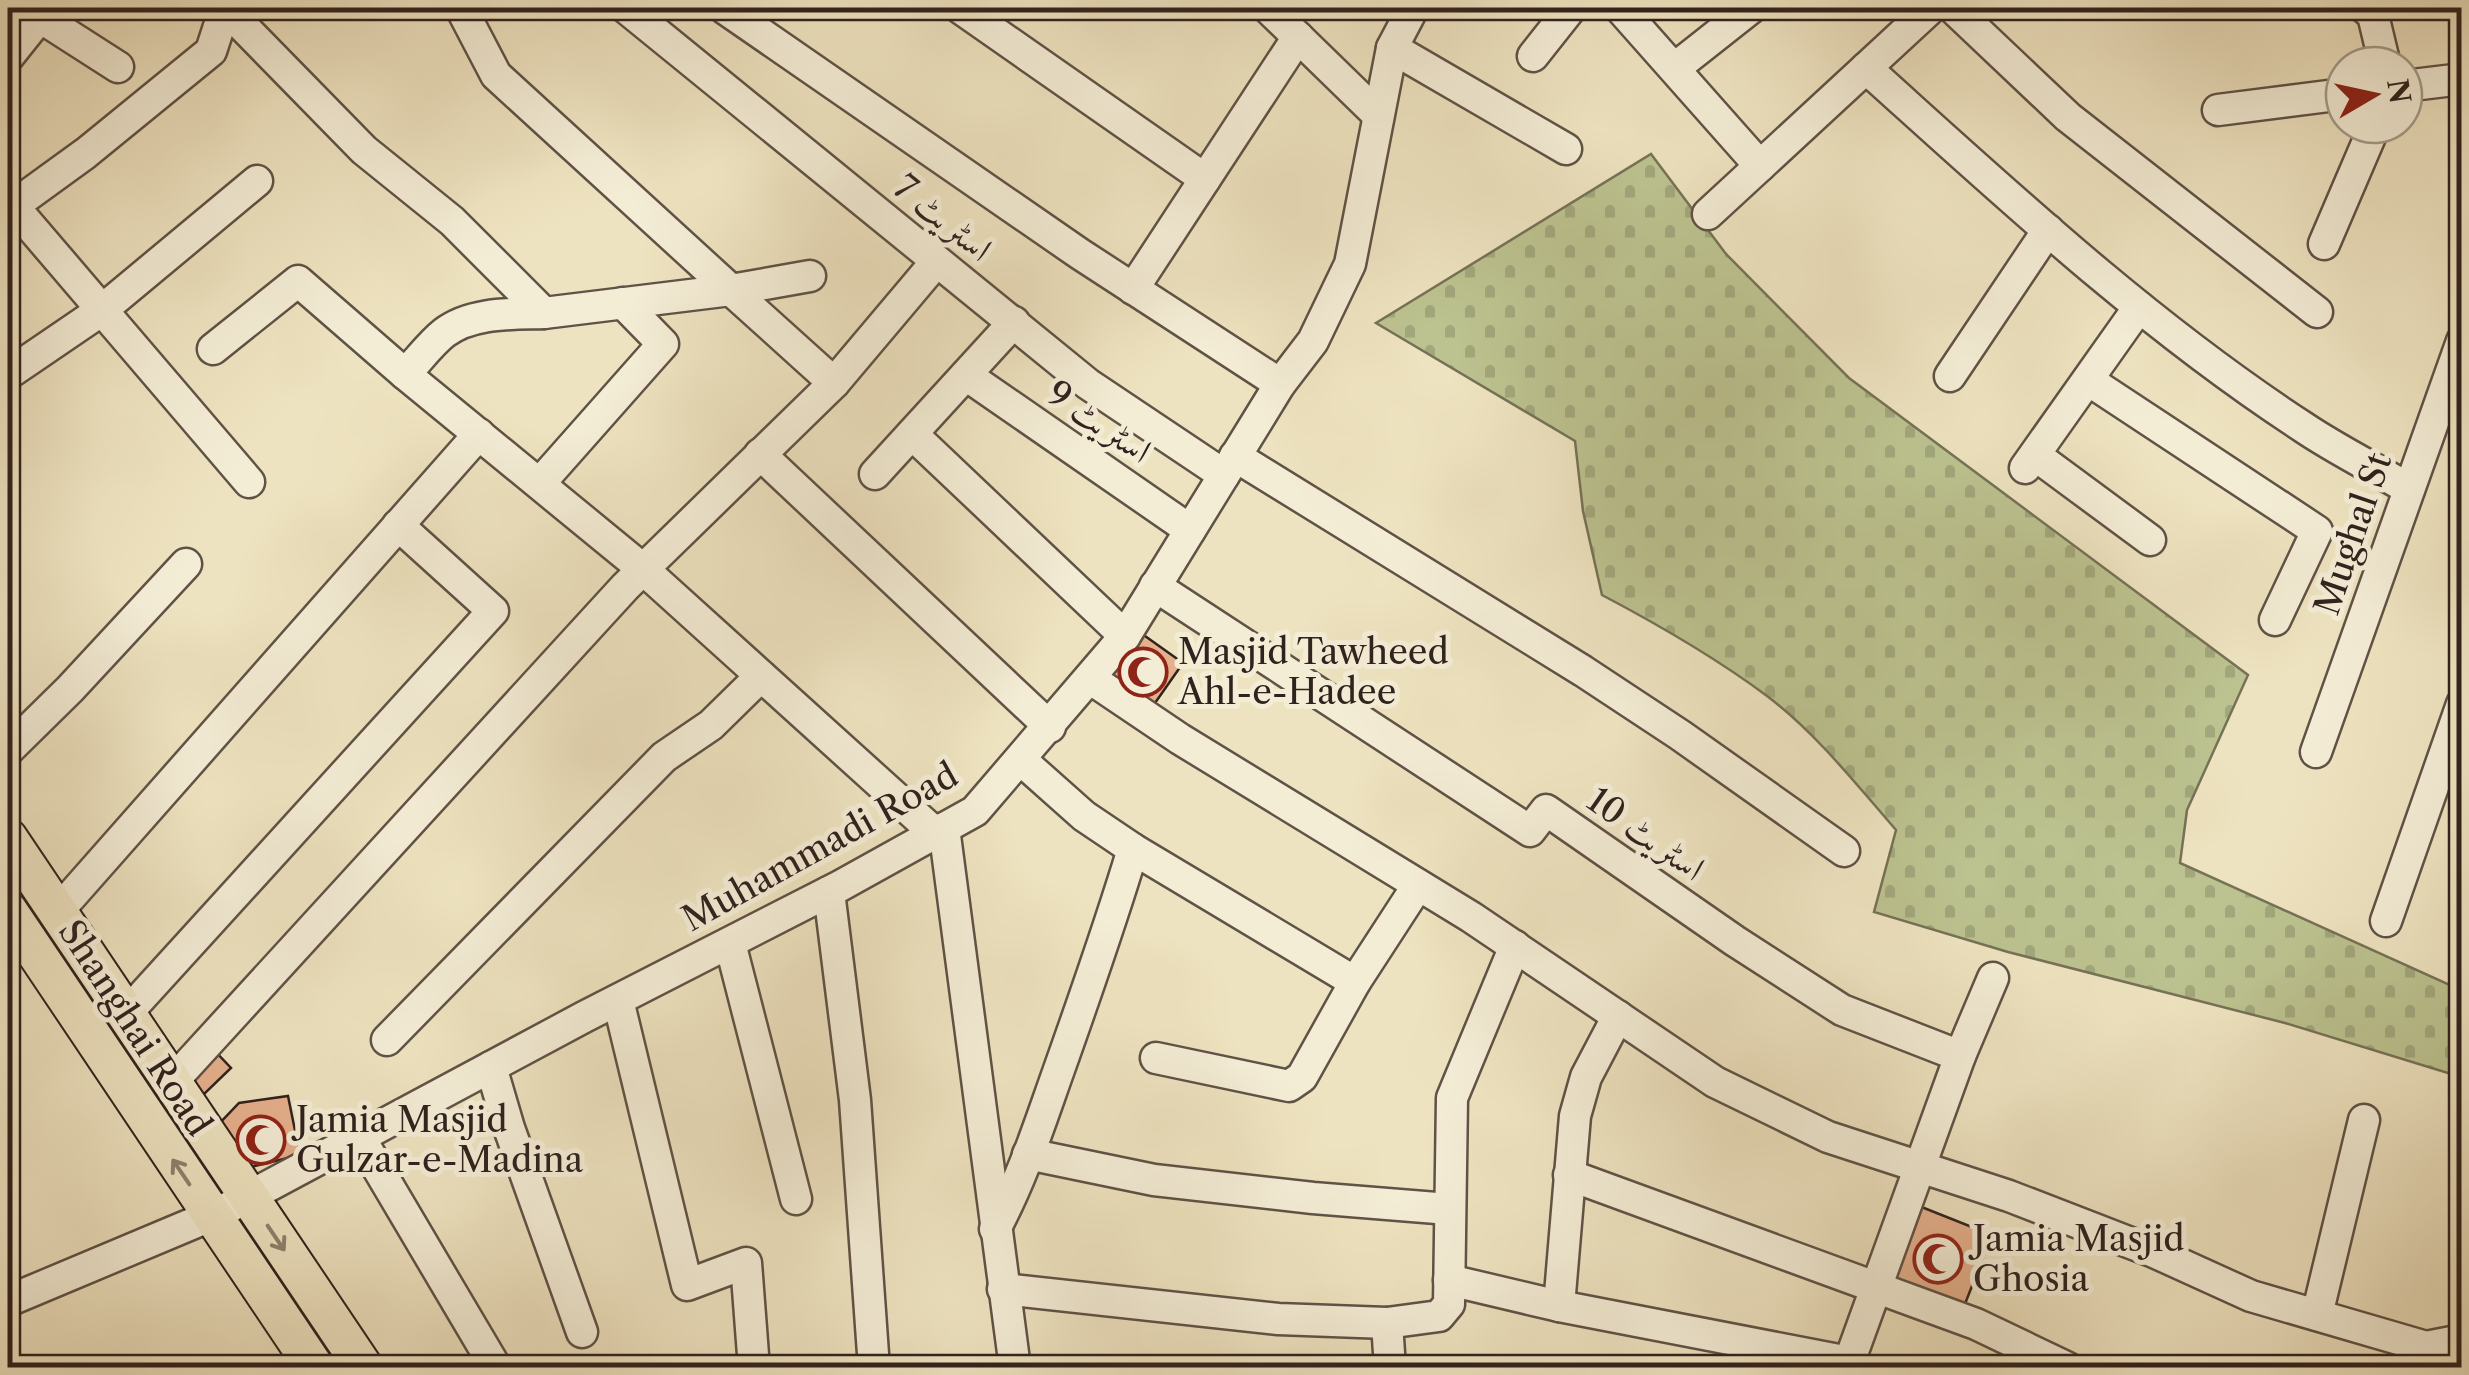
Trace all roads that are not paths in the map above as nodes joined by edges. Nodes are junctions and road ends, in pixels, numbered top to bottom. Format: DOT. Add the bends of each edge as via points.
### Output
graph roads {
  1 [pos="460,8"];
  2 [pos="626,8"];
  3 [pos="724,8"];
  4 [pos="960,8"];
  5 [pos="1268,8"];
  6 [pos="1413,8"];
  7 [pos="1571,8"];
  8 [pos="1620,8"];
  9 [pos="1751,8"];
  10 [pos="1931,8"];
  11 [pos="1953,8"];
  12 [pos="2366,8"];
  13 [pos="1298,37"];
  14 [pos="2380,45"];
  15 [pos="1392,48"];
  16 [pos="1533,56"];
  17 [pos="8,58"];
  18 [pos="118,68"];
  19 [pos="1675,68"];
  20 [pos="1866,68"];
  21 [pos="2462,79"];
  22 [pos="2424,84"];
  23 [pos="2324,97"];
  24 [pos="2218,110"];
  25 [pos="1377,114"];
  26 [pos="2366,145"];
  27 [pos="1566,150"];
  28 [pos="1760,166"];
  29 [pos="1205,179"];
  30 [pos="256,181"];
  31 [pos="10,203"];
  32 [pos="1708,214"];
  33 [pos="2048,230"];
  34 [pos="2324,244"];
  35 [pos="936,262"];
  36 [pos="810,276"];
  37 [pos="1133,289"];
  38 [pos="731,290"];
  39 [pos="623,303"];
  40 [pos="2139,307"];
  41 [pos="102,310"];
  42 [pos="544,312"];
  43 [pos="2318,312"];
  44 [pos="1014,322"];
  45 [pos="2462,342"];
  46 [pos="213,349"];
  47 [pos="8,374"];
  48 [pos="405,374"];
  49 [pos="966,375"];
  50 [pos="1950,376"];
  51 [pos="2088,380"];
  52 [pos="834,383"];
  53 [pos="1280,384"];
  54 [pos="478,434"];
  55 [pos="912,434"];
  56 [pos="760,454"];
  57 [pos="1230,466"];
  58 [pos="876,474"];
  59 [pos="248,482"];
  60 [pos="540,483"];
  61 [pos="2410,488"];
  62 [pos="398,525"];
  63 [pos="1190,530"];
  64 [pos="2150,540"];
  65 [pos="186,564"];
  66 [pos="644,570"];
  67 [pos="1156,586"];
  68 [pos="2275,620"];
  69 [pos="1125,636"];
  70 [pos="761,676"];
  71 [pos="1091,679"];
  72 [pos="2462,704"];
  73 [pos="1050,726"];
  74 [pos="8,750"];
  75 [pos="2316,752"];
  76 [pos="1020,760"];
  77 [pos="940,831"];
  78 [pos="8,838"];
  79 [pos="1133,849"];
  80 [pos="1844,851"];
  81 [pos="1418,884"];
  82 [pos="829,892"];
  83 [pos="8,911"];
  84 [pos="58,911"];
  85 [pos="2386,920"];
  86 [pos="730,943"];
  87 [pos="1514,946"];
  88 [pos="1993,978"];
  89 [pos="1355,982"];
  90 [pos="618,1000"];
  91 [pos="126,1014"];
  92 [pos="1618,1016"];
  93 [pos="387,1040"];
  94 [pos="1960,1056"];
  95 [pos="1156,1058"];
  96 [pos="491,1067"];
  97 [pos="172,1083"];
  98 [pos="2364,1120"];
  99 [pos="360,1138"];
  100 [pos="1028,1154"];
  101 [pos="1920,1169"];
  102 [pos="1569,1174"];
  103 [pos="796,1199"];
  104 [pos="229,1206"];
  105 [pos="1448,1208"];
  106 [pos="996,1229"];
  107 [pos="1449,1280"];
  108 [pos="1003,1289"];
  109 [pos="1876,1290"];
  110 [pos="8,1302"];
  111 [pos="1560,1306"];
  112 [pos="2317,1315"];
  113 [pos="1387,1323"];
  114 [pos="582,1332"];
  115 [pos="2462,1340"];
  116 [pos="2426,1357"];
  117 [pos="1848,1364"];
  118 [pos="316,1368"];
  119 [pos="364,1368"];
  120 [pos="496,1368"];
  121 [pos="754,1368"];
  122 [pos="874,1368"];
  123 [pos="1015,1368"];
  124 [pos="1390,1368"];
  125 [pos="2068,1368"];
  1 -- 38 [label="street" via="496,75"];
  2 -- 35 [label="street, اسٹریٹ 7"];
  3 -- 37 [label="street"];
  4 -- 29 [label="street"];
  5 -- 13 [label="street"];
  6 -- 15 [label="street, Muhammadi Road"];
  7 -- 16 [label="street"];
  8 -- 19 [label="street"];
  9 -- 19 [label="street"];
  10 -- 20 [label="street"];
  11 -- 43 [label="street" via="2068,116"];
  12 -- 14 [label="street"];
  13 -- 25 [label="street"];
  13 -- 29 [label="street"];
  15 -- 25 [label="street, Muhammadi Road"];
  15 -- 27 [label="street"];
  17 -- 18 [label="street" via="40,17"];
  19 -- 28 [label="street"];
  20 -- 28 [label="street"];
  20 -- 33 [label="street"];
  21 -- 22 [label="street"];
  23 -- 24 [label="street"];
  25 -- 53 [label="street, Muhammadi Road" via="1350,264 1313,341"];
  26 -- 34 [label="street"];
  28 -- 32 [label="street"];
  29 -- 37 [label="street"];
  30 -- 41 [label="street"];
  31 -- 41 [label="street"];
  31 -- 42 [label="street" via="86,153 211,51 225,8 364,150 452,221"];
  33 -- 40 [label="street"];
  33 -- 50 [label="street"];
  35 -- 44 [label="street, اسٹریٹ 7"];
  35 -- 52 [label="street"];
  36 -- 38 [label="street"];
  37 -- 53 [label="street"];
  38 -- 39 [label="street"];
  38 -- 52 [label="street"];
  39 -- 42 [label="street"];
  39 -- 60 [label="street" via="663,344"];
  40 -- 51 [label="street"];
  40 -- 61 [label="street" via="2304,428"];
  41 -- 47 [label="street"];
  41 -- 59 [label="street"];
  42 -- 48 [label="street" via="465,322 444,332"];
  44 -- 49 [label="street"];
  44 -- 57 [label="street, اسٹریٹ 7" via="1088,384"];
  45 -- 61 [label="street, Mughal St"];
  46 -- 48 [label="street" via="298,281"];
  48 -- 54 [label="street"];
  49 -- 55 [label="street"];
  49 -- 63 [label="street, اسٹریٹ 9"];
  51 -- 64 [label="street" via="2030,462"];
  51 -- 68 [label="street" via="2316,531"];
  52 -- 56 [label="street"];
  53 -- 57 [label="street, Muhammadi Road"];
  54 -- 60 [label="street"];
  54 -- 62 [label="street"];
  55 -- 58 [label="street"];
  55 -- 69 [label="street"];
  56 -- 66 [label="street"];
  56 -- 73 [label="street"];
  57 -- 63 [label="street, Muhammadi Road"];
  57 -- 80 [label="street, اسٹریٹ 7" via="1584,671"];
  60 -- 66 [label="street"];
  61 -- 75 [label="street, Mughal St"];
  62 -- 84 [label="street"];
  62 -- 91 [label="street" via="492,610"];
  63 -- 67 [label="street, Muhammadi Road"];
  65 -- 74 [label="street"];
  66 -- 70 [label="street"];
  66 -- 97 [label="street"];
  67 -- 69 [label="street, Muhammadi Road"];
  67 -- 94 [label="street, اسٹریٹ 10" via="1530,830 1546,810 1842,1010"];
  69 -- 71 [label="street, Muhammadi Road"];
  70 -- 77 [label="street"];
  70 -- 93 [label="street" via="711,725 664,758"];
  71 -- 73 [label="street, Muhammadi Road"];
  71 -- 81 [label="street"];
  72 -- 85 [label="street"];
  73 -- 76 [label="street, Muhammadi Road"];
  76 -- 77 [label="street, Muhammadi Road" via="975,811"];
  76 -- 79 [label="street"];
  77 -- 82 [label="street, Muhammadi Road"];
  77 -- 106 [label="street"];
  78 -- 84 [label="main road, Shanghai Road"];
  79 -- 89 [label="street"];
  79 -- 100 [label="street"];
  81 -- 87 [label="street"];
  81 -- 89 [label="street"];
  82 -- 86 [label="street, Muhammadi Road"];
  82 -- 122 [label="street" via="855,1100"];
  104 -- 83 [label="main road, Shanghai Road, one-way"];
  84 -- 91 [label="main road, Shanghai Road"];
  86 -- 90 [label="street, Muhammadi Road"];
  86 -- 103 [label="street"];
  87 -- 92 [label="street"];
  87 -- 105 [label="street" via="1452,1098"];
  88 -- 94 [label="street"];
  89 -- 95 [label="street" via="1302,1077 1289,1086"];
  90 -- 96 [label="street, Muhammadi Road"];
  90 -- 121 [label="street" via="687,1285 746,1264"];
  91 -- 97 [label="main road, Shanghai Road"];
  92 -- 101 [label="street" via="1715,1082 1828,1136"];
  92 -- 102 [label="street" via="1586,1077 1574,1116"];
  94 -- 101 [label="street"];
  96 -- 99 [label="street, Muhammadi Road"];
  96 -- 114 [label="street"];
  97 -- 104 [label="main road, Shanghai Road"];
  98 -- 112 [label="street"];
  99 -- 104 [label="street, Muhammadi Road"];
  99 -- 120 [label="street"];
  100 -- 105 [label="street" via="1154,1180"];
  100 -- 106 [label="street"];
  101 -- 109 [label="street"];
  101 -- 112 [label="street" via="2010,1196 2251,1296"];
  102 -- 109 [label="street"];
  102 -- 111 [label="street"];
  104 -- 110 [label="street, Muhammadi Road"];
  104 -- 118 [label="main road, Shanghai Road"];
  104 -- 119 [label="main road, Shanghai Road, one-way"];
  105 -- 107 [label="street"];
  106 -- 108 [label="street"];
  107 -- 111 [label="street"];
  107 -- 113 [label="street" via="1449,1304 1439,1316"];
  108 -- 113 [label="street" via="1278,1319"];
  108 -- 123 [label="street"];
  109 -- 117 [label="street"];
  109 -- 125 [label="street" via="1976,1324"];
  111 -- 117 [label="street"];
  112 -- 116 [label="street"];
  113 -- 124 [label="street"];
  115 -- 116 [label="street"];
}
